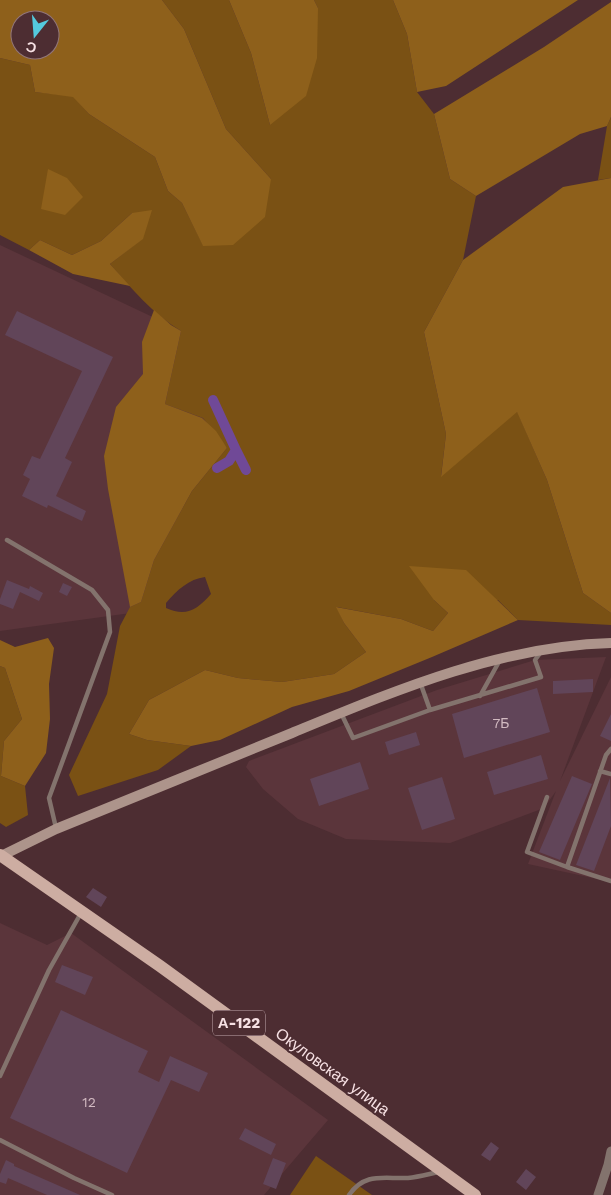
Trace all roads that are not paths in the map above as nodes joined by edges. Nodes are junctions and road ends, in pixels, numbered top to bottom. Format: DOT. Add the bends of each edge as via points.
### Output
graph roads {
  1 [pos="7,540"];
  2 [pos="611,643"];
  3 [pos="543,649"];
  4 [pos="502,658"];
  5 [pos="420,682"];
  6 [pos="480,696"];
  7 [pos="430,710"];
  8 [pos="342,713"];
  9 [pos="611,749"];
  10 [pos="600,771"];
  11 [pos="611,774"];
  12 [pos="547,797"];
  13 [pos="56,829"];
  14 [pos="0,855"];
  15 [pos="567,867"];
  16 [pos="611,881"];
  17 [pos="82,911"];
  18 [pos="0,1076"];
  19 [pos="0,1140"];
  20 [pos="611,1151"];
  21 [pos="443,1172"];
  22 [pos="112,1195"];
  23 [pos="349,1195"];
  24 [pos="475,1195"];
  25 [pos="598,1195"];
  1 -- 13 [label="lane" via="92,590 108,610 110,632 49,798"];
  2 -- 3 [label="main road"];
  3 -- 4 [label="main road"];
  3 -- 6 [label="lane" via="535,660 541,677"];
  4 -- 5 [label="main road"];
  4 -- 6 [label="lane"];
  5 -- 7 [label="lane"];
  5 -- 8 [label="main road"];
  6 -- 7 [label="lane"];
  7 -- 8 [label="lane" via="352,738"];
  8 -- 13 [label="main road"];
  9 -- 10 [label="lane"];
  10 -- 11 [label="lane"];
  10 -- 15 [label="lane"];
  12 -- 15 [label="lane" via="527,852"];
  13 -- 14 [label="main road"];
  14 -- 17 [label="main road, Окуловская улица / А-122"];
  15 -- 16 [label="lane"];
  17 -- 18 [label="lane" via="49,970"];
  17 -- 21 [label="main road, Окуловская улица / А-122"];
  19 -- 22 [label="lane"];
  20 -- 25 [label="street"];
  21 -- 23 [label="lane" via="410,1178 369,1178"];
  21 -- 24 [label="main road, Окуловская улица / А-122"];
}
